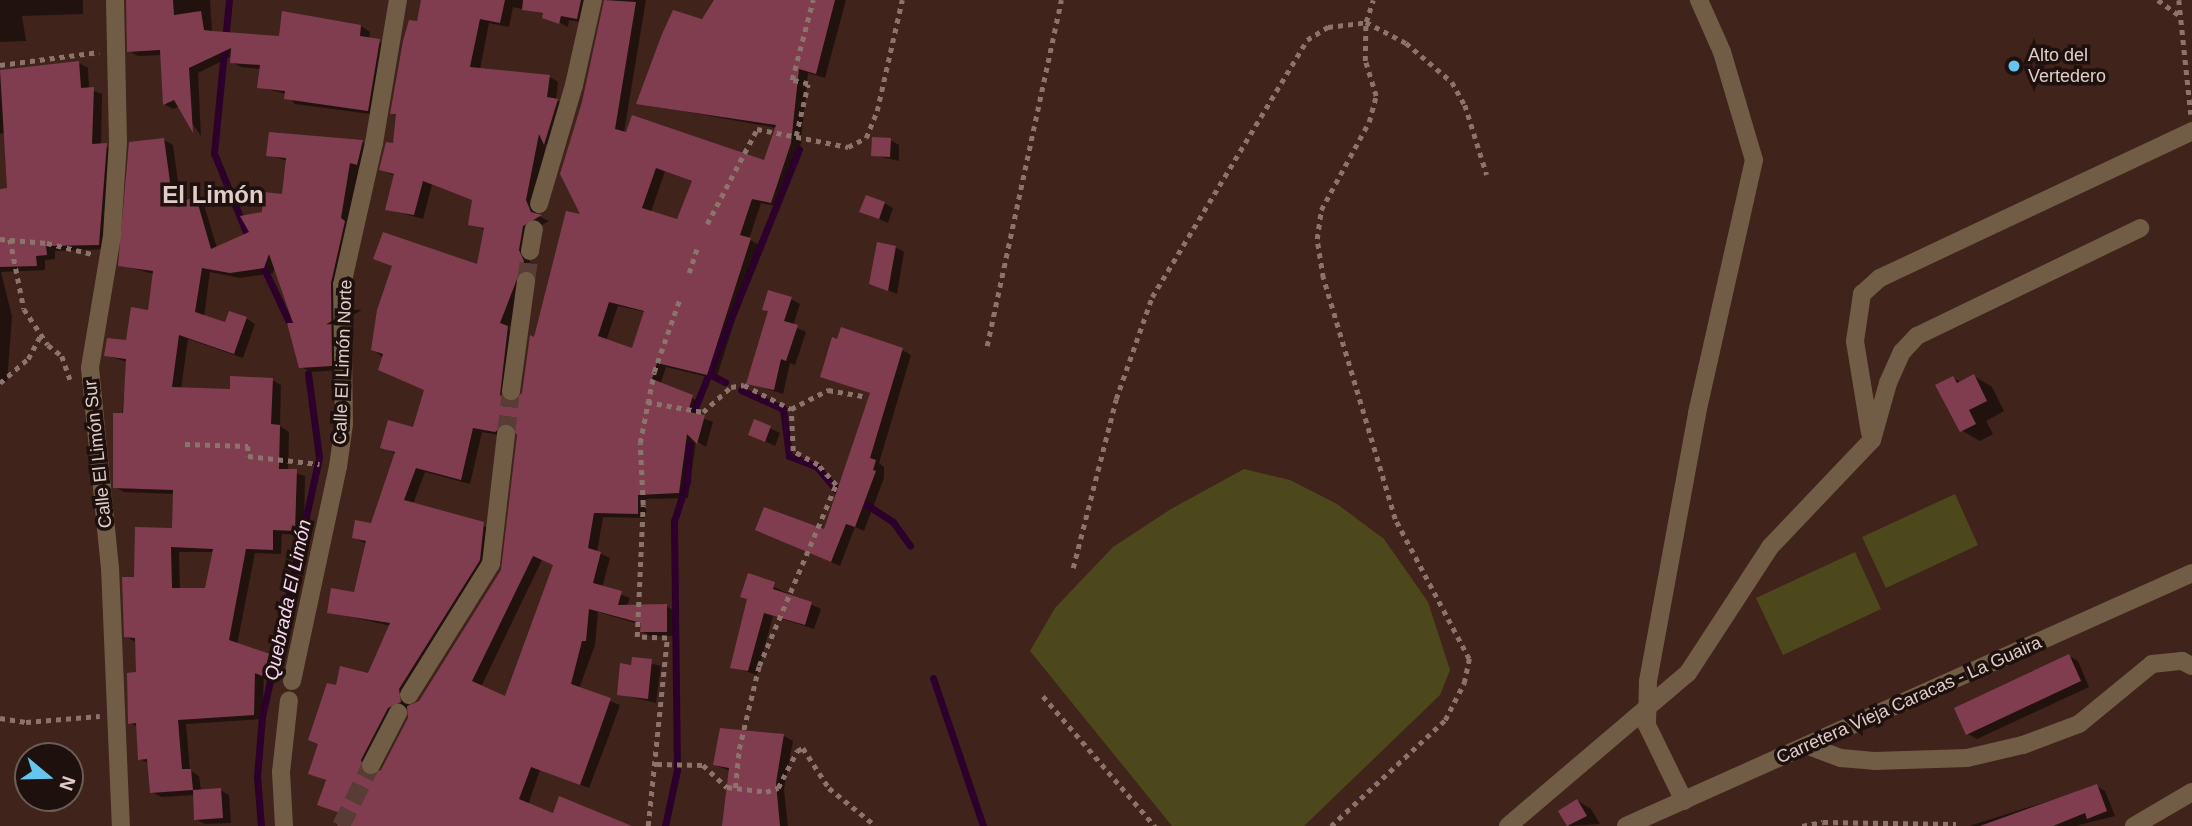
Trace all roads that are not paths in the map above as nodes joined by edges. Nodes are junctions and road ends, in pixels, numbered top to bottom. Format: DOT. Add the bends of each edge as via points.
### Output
graph roads {
  1 [pos="116,0"];
  2 [pos="398,0"];
  3 [pos="593,0"];
  4 [pos="1699,0"];
  5 [pos="2192,131"];
  6 [pos="539,204"];
  7 [pos="2140,228"];
  8 [pos="534,229"];
  9 [pos="530,251"];
  10 [pos="526,281"];
  11 [pos="511,391"];
  12 [pos="506,434"];
  13 [pos="1872,440"];
  14 [pos="2192,573"];
  15 [pos="2192,666"];
  16 [pos="292,681"];
  17 [pos="409,695"];
  18 [pos="289,700"];
  19 [pos="398,713"];
  20 [pos="1645,714"];
  21 [pos="1809,746"];
  22 [pos="371,765"];
  23 [pos="2192,792"];
  24 [pos="1684,801"];
  25 [pos="121,826"];
  26 [pos="284,826"];
  27 [pos="1508,826"];
  28 [pos="1626,826"];
  29 [pos="2134,826"];
  1 -- 25 [label="street, Calle El Limón Sur" via="118,142 108,258 93,343 91,405 110,566"];
  2 -- 16 [label="street, Calle El Limón Norte" via="374,143 342,285 344,424 338,467"];
  3 -- 6 [label="street"];
  4 -- 20 [label="street" via="1723,52 1754,160 1674,528"];
  5 -- 13 [label="street" via="1880,278 1861,294 1856,304 1855,341"];
  7 -- 13 [label="street" via="1917,336 1902,352 1888,383"];
  8 -- 9 [label="street"];
  10 -- 11 [label="street"];
  12 -- 17 [label="street" via="491,564"];
  13 -- 20 [label="street" via="1770,547 1715,637 1688,673"];
  14 -- 21 [label="street, Carretera Vieja Caracas - La Guaira"];
  15 -- 21 [label="street" via="2182,661 2152,664 2079,724 2023,745 1967,758 1874,761 1841,758"];
  18 -- 26 [label="street" via="281,772"];
  19 -- 22 [label="street"];
  20 -- 24 [label="street" via="1667,773"];
  20 -- 27 [label="street"];
  21 -- 24 [label="street, Carretera Vieja Caracas - La Guaira"];
  23 -- 29 [label="street"];
  24 -- 28 [label="street, Carretera Vieja Caracas - La Guaira"];
}
